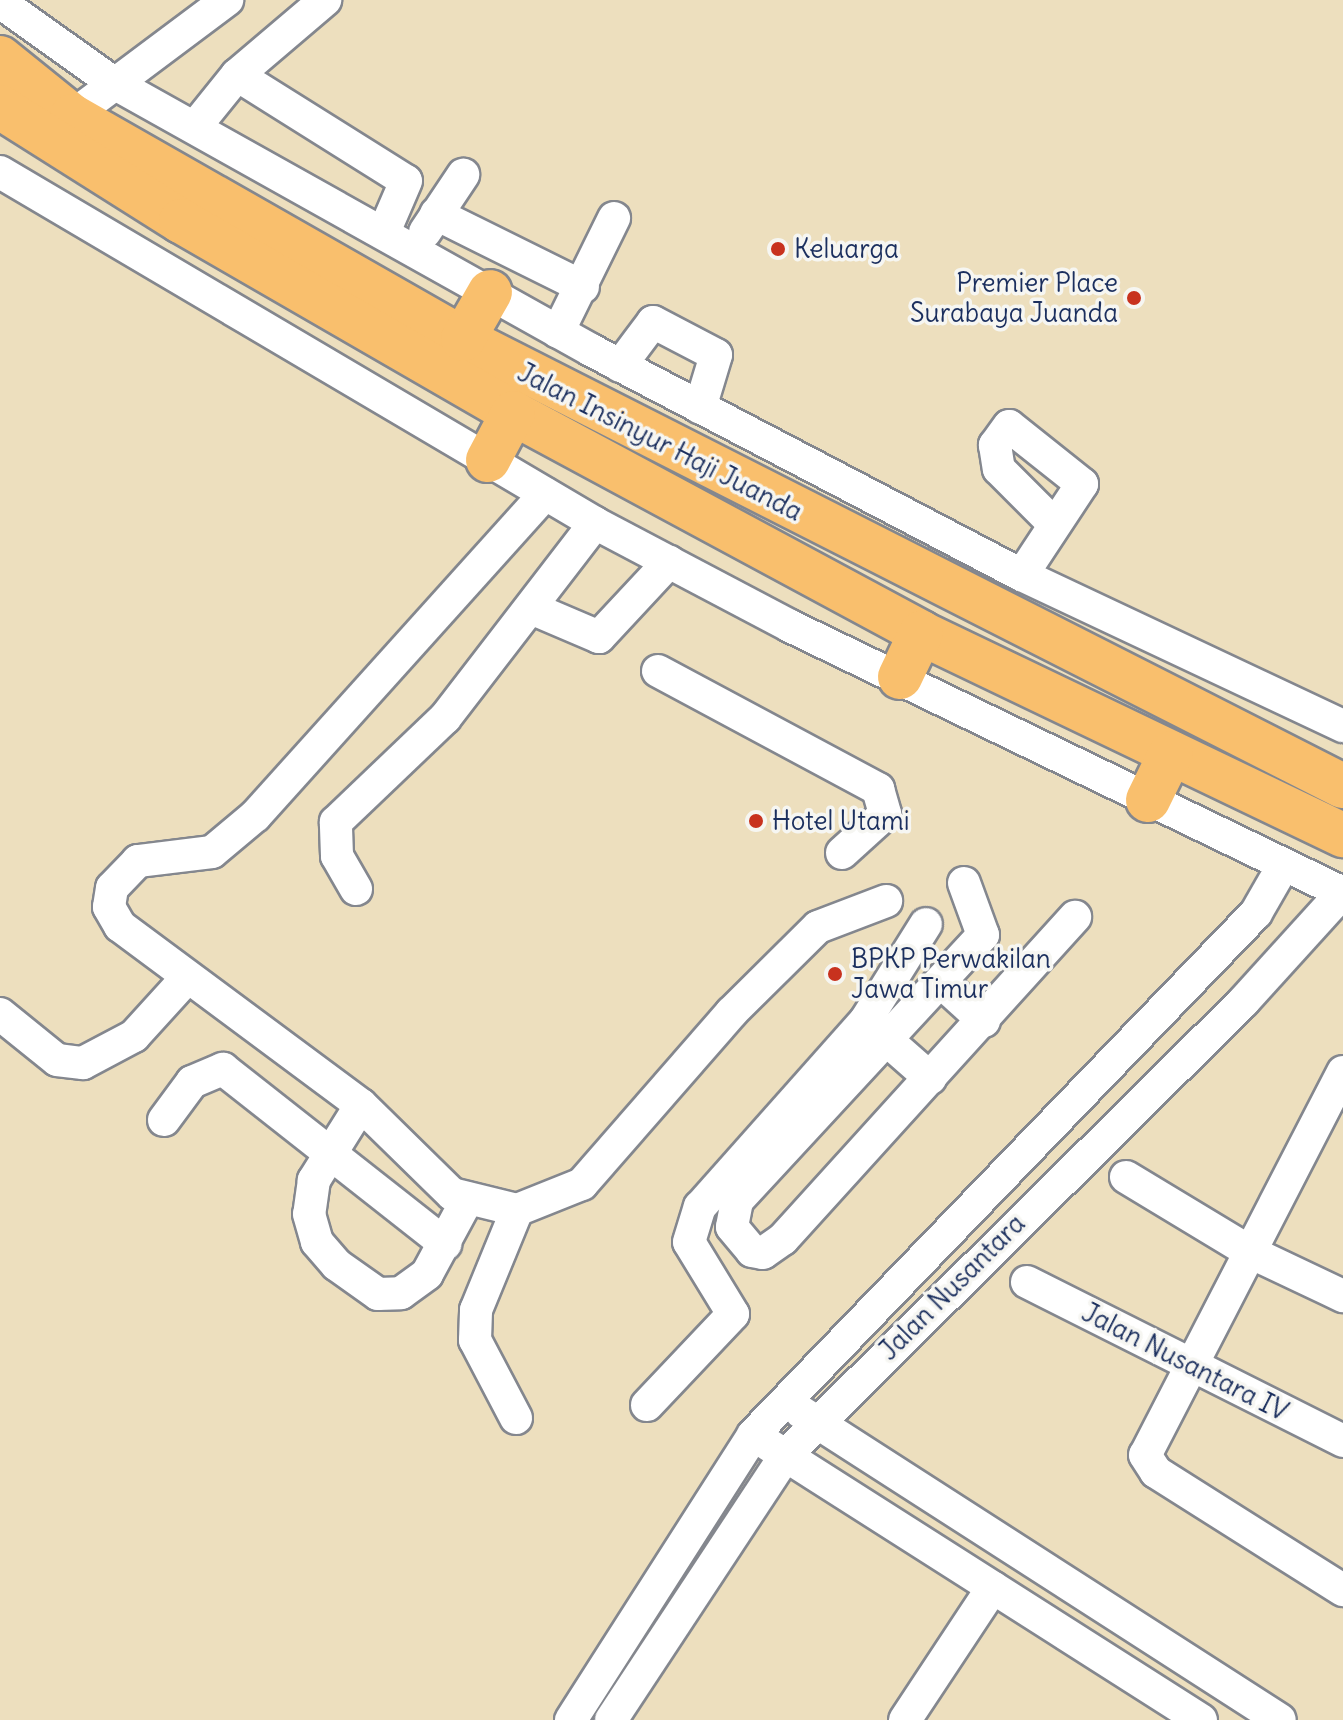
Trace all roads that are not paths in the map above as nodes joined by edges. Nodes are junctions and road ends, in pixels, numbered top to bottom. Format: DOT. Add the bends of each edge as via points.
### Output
graph roads {
  1 [pos="227,0"];
  2 [pos="325,0"];
  3 [pos="0,2"];
  4 [pos="0,58"];
  5 [pos="237,75"];
  6 [pos="112,82"];
  7 [pos="0,107"];
  8 [pos="72,116"];
  9 [pos="195,127"];
  10 [pos="0,172"];
  11 [pos="463,175"];
  12 [pos="190,206"];
  13 [pos="436,214"];
  14 [pos="614,218"];
  15 [pos="384,232"];
  16 [pos="415,249"];
  17 [pos="583,287"];
  18 [pos="490,292"];
  19 [pos="558,332"];
  20 [pos="463,339"];
  21 [pos="620,366"];
  22 [pos="700,408"];
  23 [pos="513,413"];
  24 [pos="488,460"];
  25 [pos="545,494"];
  26 [pos="595,523"];
  27 [pos="1054,524"];
  28 [pos="669,562"];
  29 [pos="1022,575"];
  30 [pos="531,608"];
  31 [pos="921,633"];
  32 [pos="658,671"];
  33 [pos="900,677"];
  34 [pos="1338,715"];
  35 [pos="1171,753"];
  36 [pos="1343,786"];
  37 [pos="1148,800"];
  38 [pos="1343,835"];
  39 [pos="842,853"];
  40 [pos="1283,866"];
  41 [pos="964,883"];
  42 [pos="356,889"];
  43 [pos="1342,893"];
  44 [pos="886,901"];
  45 [pos="1075,917"];
  46 [pos="926,924"];
  47 [pos="185,980"];
  48 [pos="941,982"];
  49 [pos="0,1014"];
  50 [pos="984,1021"];
  51 [pos="278,1042"];
  52 [pos="889,1042"];
  53 [pos="1343,1072"];
  54 [pos="237,1077"];
  55 [pos="930,1078"];
  56 [pos="361,1105"];
  57 [pos="164,1120"];
  58 [pos="1331,1129"];
  59 [pos="328,1149"];
  60 [pos="1126,1177"];
  61 [pos="467,1200"];
  62 [pos="517,1210"];
  63 [pos="445,1244"];
  64 [pos="747,1247"];
  65 [pos="1252,1253"];
  66 [pos="713,1276"];
  67 [pos="1027,1282"];
  68 [pos="1343,1296"];
  69 [pos="1193,1366"];
  70 [pos="785,1400"];
  71 [pos="647,1405"];
  72 [pos="516,1418"];
  73 [pos="815,1422"];
  74 [pos="753,1435"];
  75 [pos="1343,1441"];
  76 [pos="786,1455"];
  77 [pos="993,1587"];
  78 [pos="1343,1590"];
  79 [pos="1226,1683"];
  80 [pos="571,1720"];
  81 [pos="611,1720"];
  82 [pos="905,1720"];
  83 [pos="1202,1720"];
  84 [pos="1280,1720"];
  1 -- 6 [label="street"];
  2 -- 5 [label="street"];
  3 -- 6 [label="street, Jalan Insinyur Haji Juanda"];
  4 -- 8 [label="highway, Jalan Insinyur Haji Juanda"];
  5 -- 9 [label="street"];
  5 -- 15 [label="street" via="406,181"];
  6 -- 8 [label="street"];
  6 -- 9 [label="street, Jalan Insinyur Haji Juanda"];
  7 -- 12 [label="highway, Jalan Insinyur Haji Juanda"];
  8 -- 12 [label="highway, Jalan Insinyur Haji Juanda"];
  9 -- 15 [label="street, Jalan Insinyur Haji Juanda"];
  10 -- 24 [label="street"];
  11 -- 13 [label="street"];
  12 -- 20 [label="highway, Jalan Insinyur Haji Juanda"];
  12 -- 23 [label="highway, Jalan Insinyur Haji Juanda"];
  13 -- 16 [label="street"];
  13 -- 17 [label="street"];
  14 -- 17 [label="street"];
  15 -- 16 [label="street, Jalan Insinyur Haji Juanda"];
  16 -- 18 [label="street, Jalan Insinyur Haji Juanda"];
  17 -- 19 [label="street"];
  18 -- 19 [label="street, Jalan Insinyur Haji Juanda"];
  18 -- 20 [label="highway"];
  19 -- 21 [label="street, Jalan Insinyur Haji Juanda"];
  20 -- 36 [label="highway, Jalan Insinyur Haji Juanda"];
  21 -- 22 [label="street, Jalan Insinyur Haji Juanda"];
  21 -- 22 [label="street" via="649,321 678,335 718,360"];
  22 -- 29 [label="street, Jalan Insinyur Haji Juanda"];
  23 -- 24 [label="highway"];
  23 -- 31 [label="highway, Jalan Insinyur Haji Juanda"];
  24 -- 25 [label="street"];
  25 -- 26 [label="street"];
  25 -- 47 [label="street" via="255,816 212,852 138,861 112,888 109,907 120,926"];
  26 -- 28 [label="street"];
  26 -- 30 [label="street"];
  27 -- 29 [label="street"];
  28 -- 30 [label="street" via="599,637"];
  28 -- 33 [label="street"];
  29 -- 34 [label="street, Jalan Insinyur Haji Juanda"];
  30 -- 42 [label="street" via="445,718 336,822 337,856"];
  31 -- 33 [label="highway"];
  31 -- 35 [label="highway, Jalan Insinyur Haji Juanda"];
  32 -- 39 [label="street" via="878,789 885,814"];
  33 -- 37 [label="street"];
  35 -- 37 [label="highway"];
  35 -- 38 [label="highway, Jalan Insinyur Haji Juanda"];
  37 -- 40 [label="street"];
  40 -- 43 [label="street"];
  40 -- 70 [label="street, Jalan Nusantara" via="1256,913"];
  41 -- 48 [label="street" via="983,935"];
  43 -- 73 [label="street, Jalan Nusantara" via="1244,1001"];
  44 -- 62 [label="street" via="818,927 731,1013 582,1184 553,1201"];
  45 -- 50 [label="street"];
  46 -- 66 [label="street" via="866,1020 700,1207 689,1242"];
  47 -- 49 [label="street" via="134,1036 83,1063 57,1060"];
  47 -- 51 [label="street"];
  48 -- 50 [label="street"];
  48 -- 52 [label="street"];
  50 -- 55 [label="street"];
  51 -- 54 [label="street"];
  51 -- 56 [label="street"];
  52 -- 55 [label="street"];
  52 -- 64 [label="street" via="737,1201 732,1227"];
  53 -- 58 [label="street"];
  54 -- 57 [label="street" via="208,1071"];
  54 -- 59 [label="street"];
  55 -- 64 [label="street" via="783,1239 763,1253"];
  56 -- 59 [label="street"];
  56 -- 61 [label="street" via="420,1167"];
  58 -- 65 [label="street"];
  59 -- 63 [label="street"];
  59 -- 63 [label="street" via="309,1214 317,1242 363,1287 401,1293 427,1274"];
  60 -- 65 [label="street"];
  61 -- 62 [label="street"];
  61 -- 63 [label="street"];
  62 -- 72 [label="street" via="476,1310 475,1340"];
  64 -- 66 [label="street"];
  65 -- 68 [label="street"];
  65 -- 69 [label="street"];
  66 -- 71 [label="street" via="733,1308 729,1324"];
  67 -- 69 [label="street, Jalan Nusantara IV"];
  69 -- 75 [label="street, Jalan Nusantara IV"];
  69 -- 78 [label="street" via="1147,1450 1156,1472"];
  70 -- 73 [label="street"];
  70 -- 74 [label="street, Jalan Nusantara"];
  73 -- 76 [label="street, Jalan Nusantara"];
  73 -- 79 [label="street"];
  74 -- 76 [label="street"];
  74 -- 80 [label="street, Jalan Nusantara"];
  76 -- 77 [label="street"];
  76 -- 81 [label="street, Jalan Nusantara"];
  77 -- 82 [label="street"];
  77 -- 83 [label="street"];
  79 -- 83 [label="street"];
  79 -- 84 [label="street"];
}
